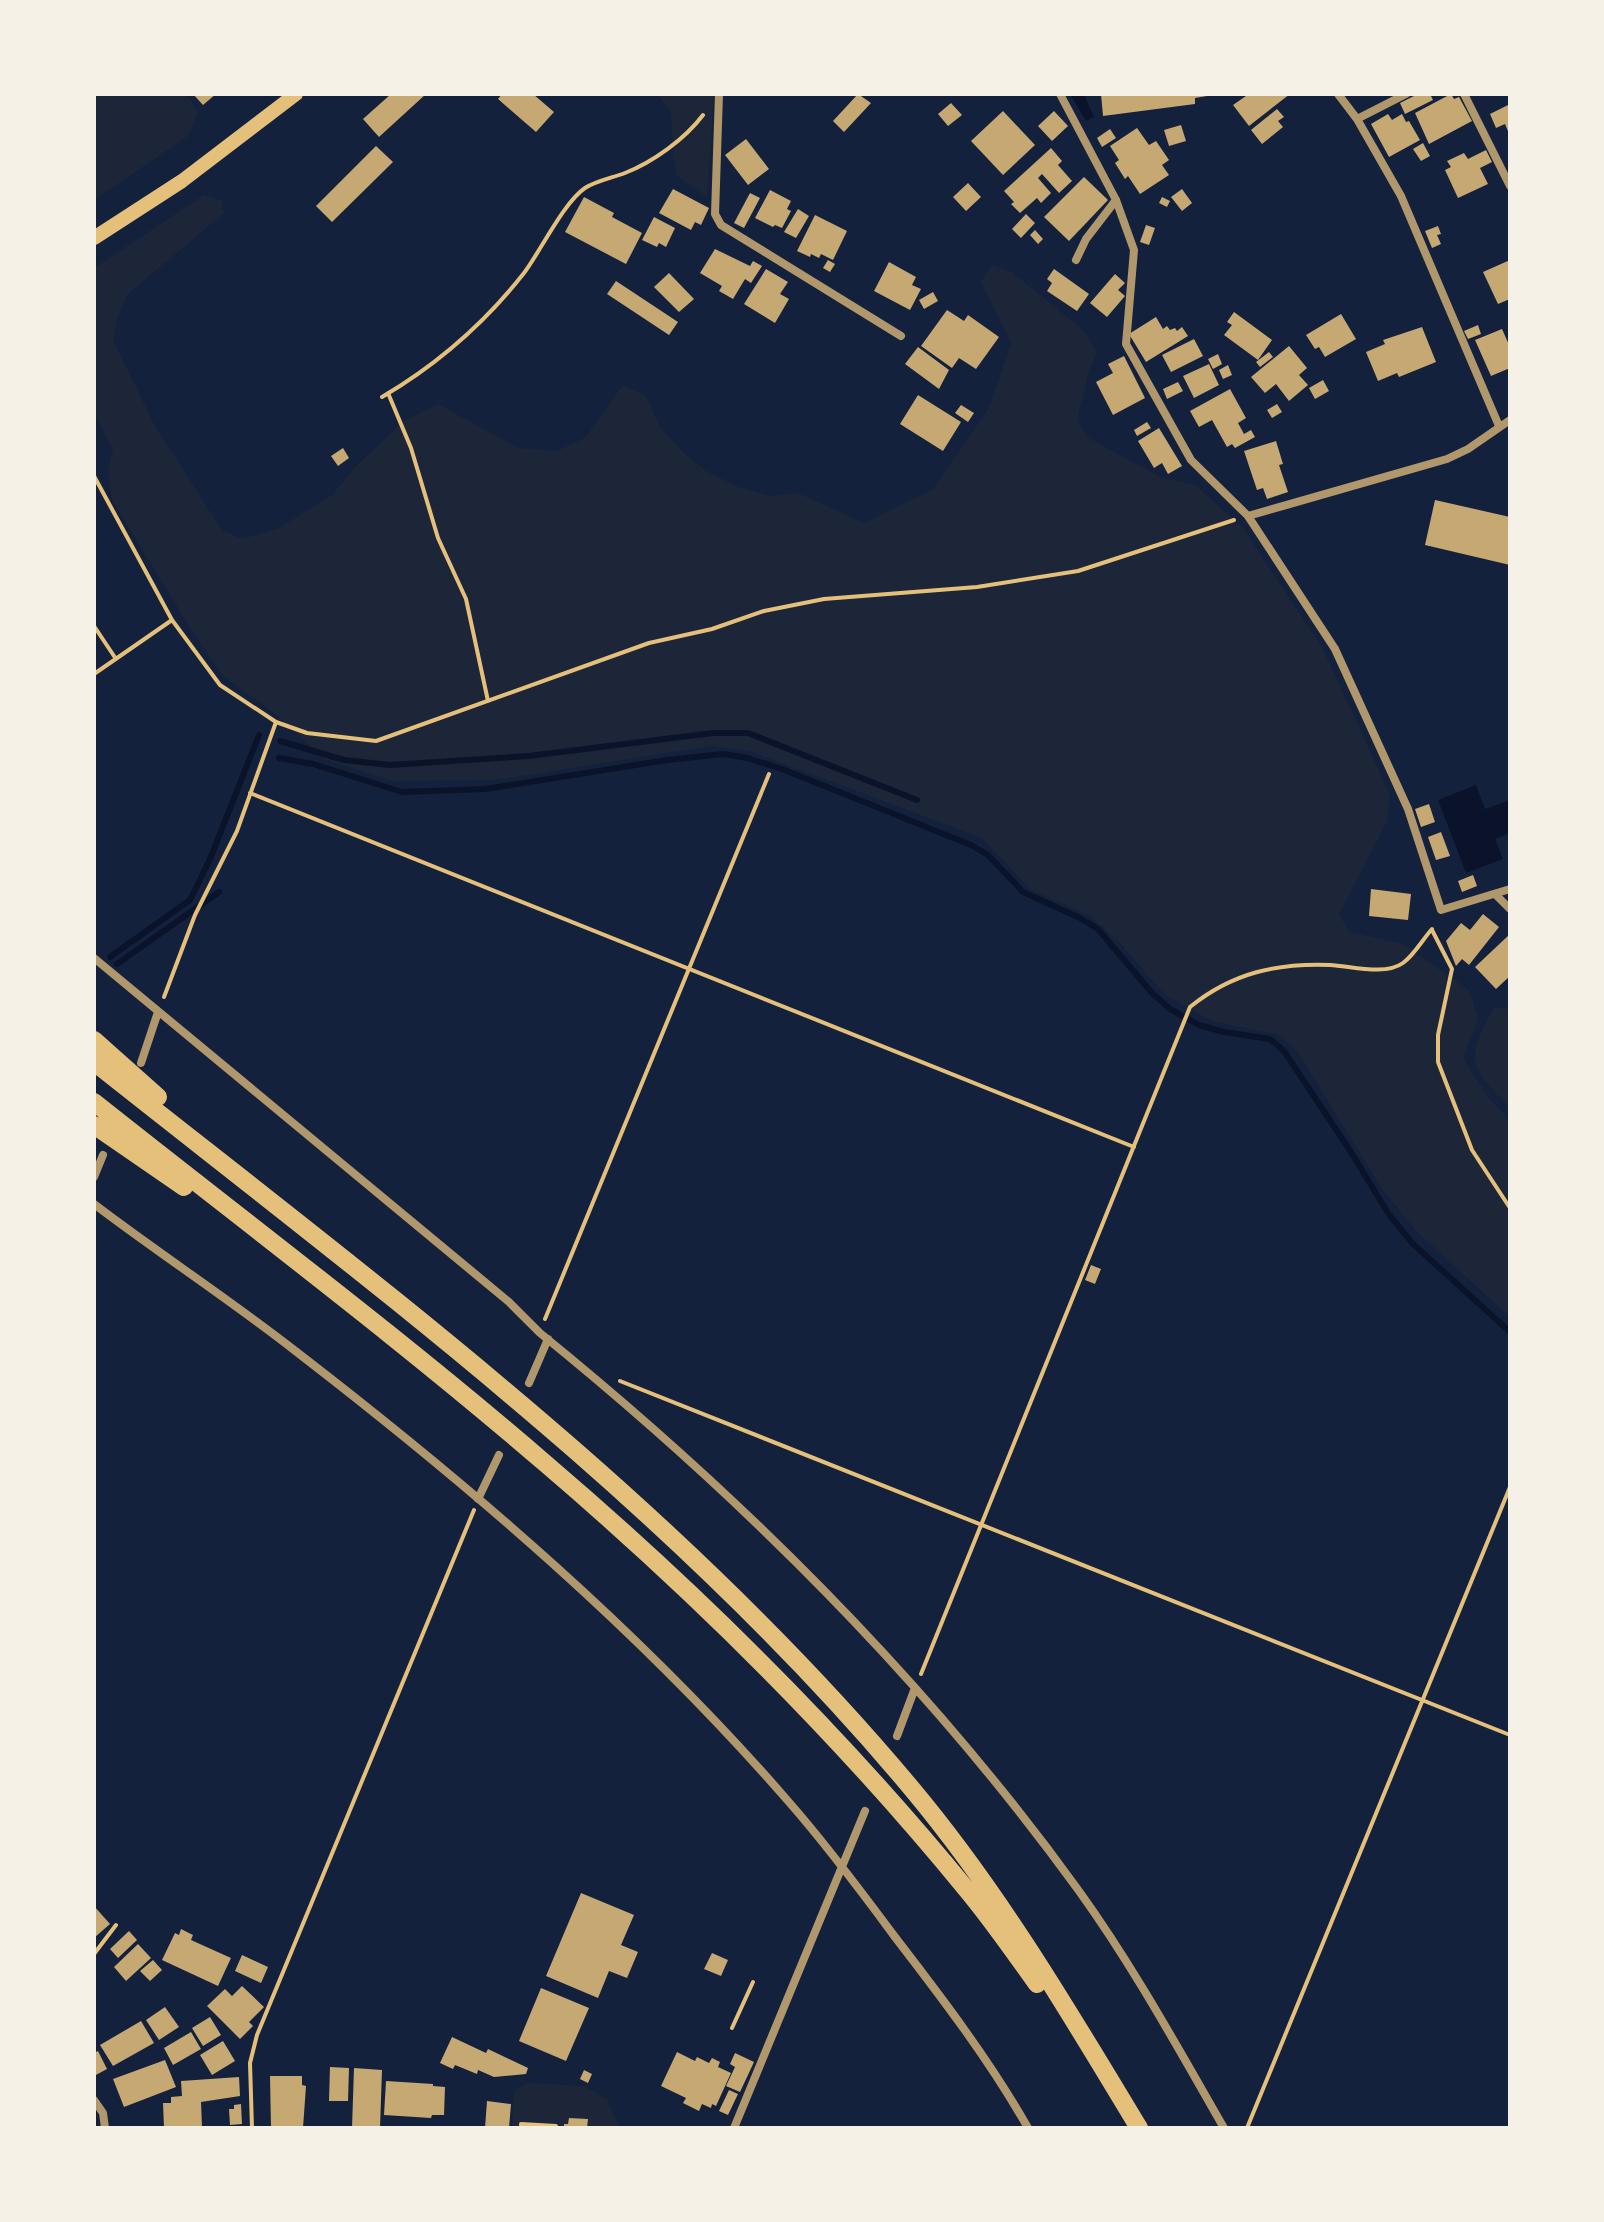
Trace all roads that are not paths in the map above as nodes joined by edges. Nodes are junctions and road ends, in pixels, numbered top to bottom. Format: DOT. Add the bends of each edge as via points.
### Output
graph roads {
  1 [pos="296,94"];
  2 [pos="719,94"];
  3 [pos="1060,94"];
  4 [pos="1338,94"];
  5 [pos="1406,94"];
  6 [pos="1464,94"];
  7 [pos="1357,119"];
  8 [pos="1510,186"];
  9 [pos="1116,200"];
  10 [pos="94,238"];
  11 [pos="1076,260"];
  12 [pos="901,336"];
  13 [pos="1510,420"];
  14 [pos="1499,426"];
  15 [pos="1248,516"];
  16 [pos="1510,889"];
  17 [pos="1495,894"];
  18 [pos="1510,909"];
  19 [pos="94,958"];
  20 [pos="158,1012"];
  21 [pos="94,1040"];
  22 [pos="94,1062"];
  23 [pos="141,1063"];
  24 [pos="94,1102"];
  25 [pos="94,1125"];
  26 [pos="103,1155"];
  27 [pos="94,1177"];
  28 [pos="94,1204"];
  29 [pos="321,1282"];
  30 [pos="394,1300"];
  31 [pos="548,1339"];
  32 [pos="529,1383"];
  33 [pos="499,1455"];
  34 [pos="478,1499"];
  35 [pos="915,1688"];
  36 [pos="897,1736"];
  37 [pos="865,1811"];
  38 [pos="842,1867"];
  39 [pos="1107,2075"];
  40 [pos="94,2100"];
  41 [pos="105,2128"];
  42 [pos="734,2128"];
  43 [pos="1028,2128"];
  44 [pos="1139,2128"];
  45 [pos="1224,2128"];
  1 -- 10 [label="main road" via="182,181"];
  2 -- 12 [label="street" via="715,214 721,225"];
  3 -- 9 [label="street"];
  4 -- 7 [label="street"];
  5 -- 7 [label="street"];
  6 -- 8 [label="street"];
  7 -- 14 [label="street" via="1401,196"];
  9 -- 11 [label="street"];
  9 -- 15 [label="street" via="1134,250 1126,344 1191,460"];
  13 -- 14 [label="street"];
  14 -- 15 [label="street" via="1447,459"];
  15 -- 17 [label="street" via="1335,649 1408,809 1441,910"];
  16 -- 17 [label="street"];
  17 -- 18 [label="street"];
  19 -- 20 [label="street"];
  20 -- 23 [label="street"];
  20 -- 31 [label="street" via="415,1221"];
  21 -- 30 [label="highway"];
  22 -- 30 [label="highway"];
  24 -- 29 [label="highway"];
  25 -- 29 [label="highway"];
  26 -- 27 [label="street"];
  28 -- 34 [label="street" via="297,1352"];
  29 -- 39 [label="highway" via="548,1465 732,1636 912,1825"];
  30 -- 39 [label="highway" via="663,1531 840,1708 970,1865"];
  31 -- 32 [label="street"];
  31 -- 35 [label="street" via="752,1518"];
  33 -- 34 [label="street"];
  34 -- 38 [label="street" via="663,1667 790,1802"];
  35 -- 36 [label="street"];
  35 -- 45 [label="street" via="1079,1892"];
  37 -- 38 [label="street"];
  38 -- 42 [label="street"];
  38 -- 43 [label="street" via="922,1971"];
  39 -- 44 [label="highway"];
  40 -- 41 [label="street"];
}
